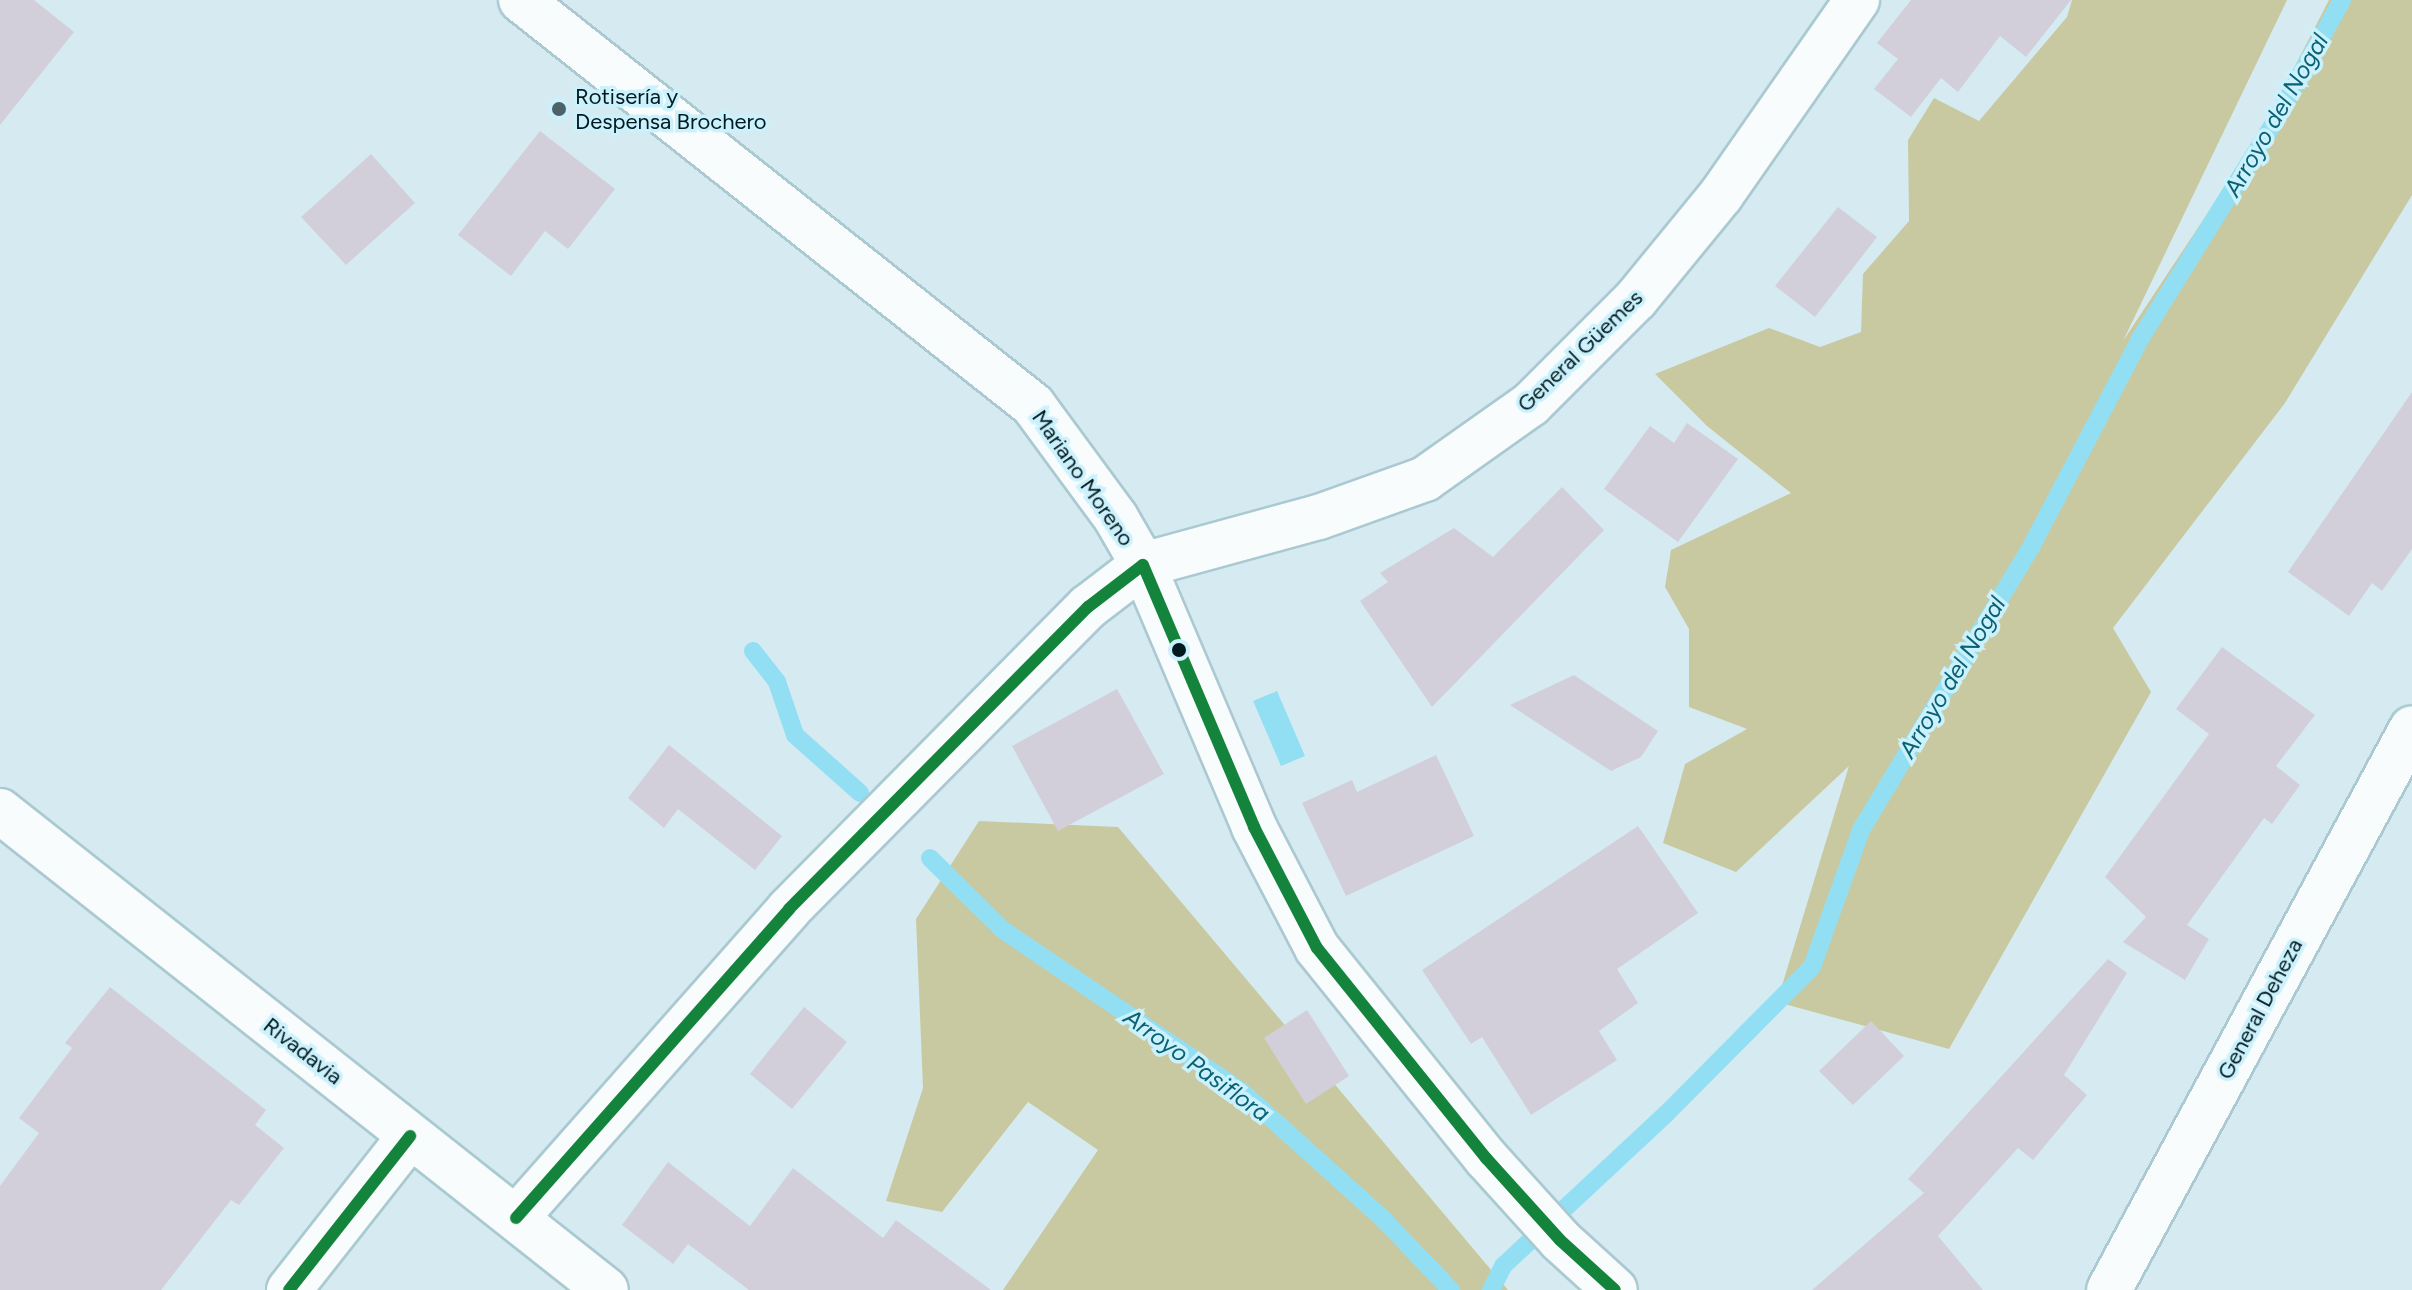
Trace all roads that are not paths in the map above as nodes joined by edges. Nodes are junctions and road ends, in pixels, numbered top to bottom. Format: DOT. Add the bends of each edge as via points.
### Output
graph roads {
  1 [pos="521,0"];
  2 [pos="1857,0"];
  3 [pos="1143,565"];
  4 [pos="2412,728"];
  5 [pos="0,811"];
  6 [pos="410,1136"];
  7 [pos="516,1218"];
  8 [pos="289,1290"];
  9 [pos="606,1290"];
  10 [pos="1615,1290"];
  11 [pos="2109,1290"];
  1 -- 3 [label="street, Mariano Moreno" via="1033,405 1116,518"];
  2 -- 3 [label="street, General Güemes" via="1712,207 1636,299 1531,404 1425,479 1319,517"];
  3 -- 7 [label="street" via="1088,607 789,909"];
  3 -- 10 [label="street, Mariano Moreno" via="1254,827 1317,948 1524,1200"];
  4 -- 11 [label="street, General Deheza"];
  5 -- 6 [label="street, Rivadavia"];
  6 -- 7 [label="street, Rivadavia"];
  6 -- 8 [label="street"];
  7 -- 9 [label="street, Rivadavia"];
}
